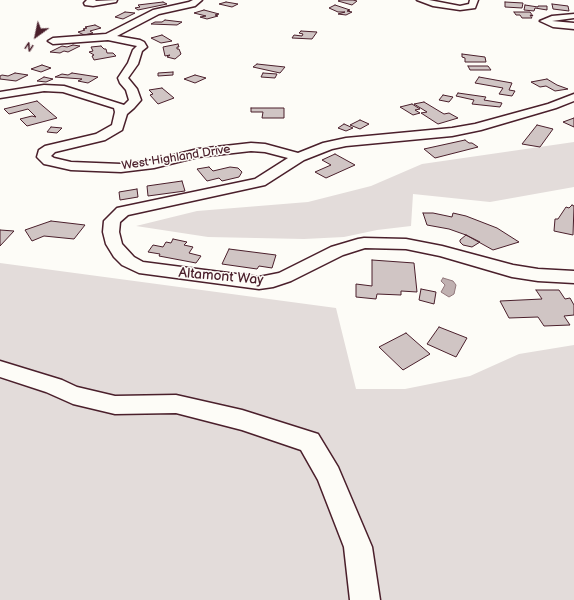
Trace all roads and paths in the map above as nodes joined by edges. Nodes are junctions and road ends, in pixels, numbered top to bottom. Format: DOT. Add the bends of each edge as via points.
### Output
graph roads {
  1 [pos="92,0"];
  2 [pos="113,0"];
  3 [pos="198,0"];
  4 [pos="421,0"];
  5 [pos="474,0"];
  6 [pos="574,16"];
  7 [pos="574,26"];
  8 [pos="108,37"];
  9 [pos="53,41"];
  10 [pos="0,95"];
  11 [pos="574,97"];
  12 [pos="120,112"];
  13 [pos="299,157"];
  14 [pos="574,278"];
  15 [pos="0,369"];
  16 [pos="365,600"];
  1 -- 2 [label="street" via="88,3"];
  3 -- 8 [label="street" via="192,4 153,14"];
  4 -- 5 [label="street" via="460,8 472,6"];
  6 -- 7 [label="street" via="544,21"];
  8 -- 9 [label="street"];
  8 -- 12 [label="street" via="137,42 142,47 123,78 135,100"];
  10 -- 12 [label="street" via="44,88 64,89 118,106"];
  11 -- 13 [label="street" via="552,106 476,127 346,142 314,150"];
  12 -- 13 [label="street, West Highland Drive" via="118,127 111,132 86,142 50,150 44,153 44,157 49,161 71,166 105,168 137,167 198,153 252,147"];
  13 -- 14 [label="street, Altamont Way" via="260,182 123,211 112,221 114,244 128,261 139,267 259,283 285,277 337,251 364,243 406,244 442,251 512,271"];
  15 -- 16 [label="street" via="54,386 73,395 115,405 176,404 242,420 309,442 329,476 358,547"];
}
